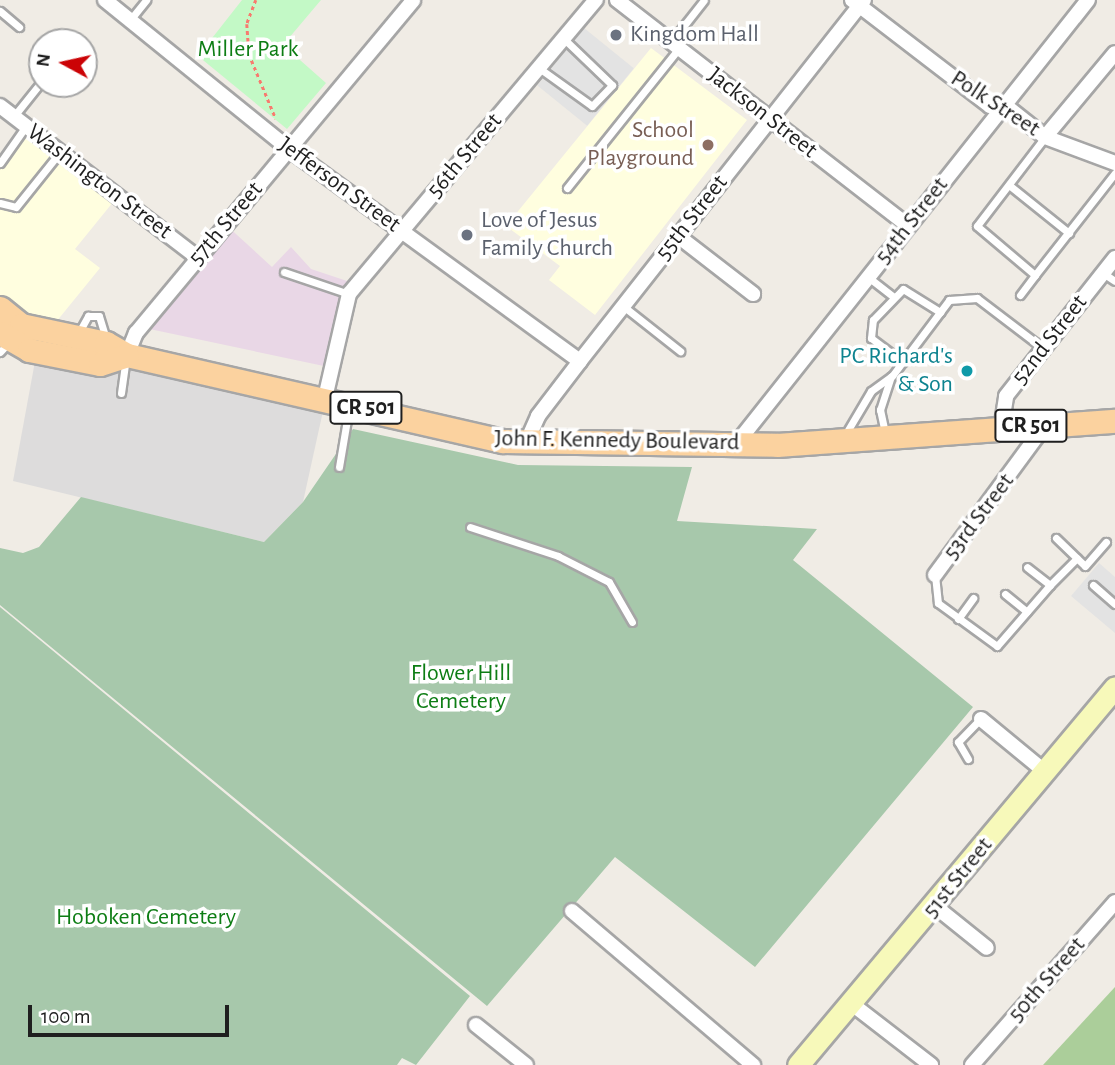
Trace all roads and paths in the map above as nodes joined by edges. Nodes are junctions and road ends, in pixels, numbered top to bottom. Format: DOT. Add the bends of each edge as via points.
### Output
graph roads {
  1 [pos="105,0"];
  2 [pos="146,0"];
  3 [pos="256,0"];
  4 [pos="412,0"];
  5 [pos="596,0"];
  6 [pos="617,0"];
  7 [pos="705,0"];
  8 [pos="1088,0"];
  9 [pos="858,2"];
  10 [pos="0,11"];
  11 [pos="130,20"];
  12 [pos="19,27"];
  13 [pos="564,39"];
  14 [pos="675,45"];
  15 [pos="1115,53"];
  16 [pos="539,68"];
  17 [pos="29,98"];
  18 [pos="0,106"];
  19 [pos="1001,108"];
  20 [pos="14,117"];
  21 [pos="770,120"];
  22 [pos="26,126"];
  23 [pos="280,129"];
  24 [pos="1045,137"];
  25 [pos="289,149"];
  26 [pos="60,152"];
  27 [pos="0,163"];
  28 [pos="1115,163"];
  29 [pos="1115,173"];
  30 [pos="1009,185"];
  31 [pos="567,188"];
  32 [pos="0,203"];
  33 [pos="908,226"];
  34 [pos="401,231"];
  35 [pos="1069,233"];
  36 [pos="678,236"];
  37 [pos="198,258"];
  38 [pos="1115,258"];
  39 [pos="284,272"];
  40 [pos="1035,275"];
  41 [pos="868,277"];
  42 [pos="1109,277"];
  43 [pos="349,294"];
  44 [pos="753,294"];
  45 [pos="1020,295"];
  46 [pos="892,296"];
  47 [pos="623,306"];
  48 [pos="0,308"];
  49 [pos="940,312"];
  50 [pos="3,342"];
  51 [pos="1044,349"];
  52 [pos="680,351"];
  53 [pos="127,355"];
  54 [pos="580,361"];
  55 [pos="903,362"];
  56 [pos="892,376"];
  57 [pos="121,393"];
  58 [pos="325,398"];
  59 [pos="350,404"];
  60 [pos="1115,421"];
  61 [pos="1046,424"];
  62 [pos="1001,429"];
  63 [pos="887,440"];
  64 [pos="527,441"];
  65 [pos="841,442"];
  66 [pos="737,443"];
  67 [pos="339,467"];
  68 [pos="470,527"];
  69 [pos="1056,538"];
  70 [pos="1106,542"];
  71 [pos="1077,558"];
  72 [pos="1027,567"];
  73 [pos="935,575"];
  74 [pos="1050,585"];
  75 [pos="1093,585"];
  76 [pos="1005,594"];
  77 [pos="973,598"];
  78 [pos="1115,604"];
  79 [pos="1027,612"];
  80 [pos="958,619"];
  81 [pos="632,622"];
  82 [pos="1115,687"];
  83 [pos="981,719"];
  84 [pos="968,759"];
  85 [pos="1044,771"];
  86 [pos="1115,902"];
  87 [pos="936,906"];
  88 [pos="572,911"];
  89 [pos="987,948"];
  90 [pos="852,1004"];
  91 [pos="476,1025"];
  92 [pos="976,1062"];
  93 [pos="526,1065"];
  94 [pos="753,1065"];
  95 [pos="798,1065"];
  96 [pos="931,1065"];
  1 -- 11 [label="street, Jefferson Street"];
  2 -- 11 [label="lane"];
  3 -- 23 [label="path" via="247,24 249,54"];
  4 -- 25 [label="street, 57th Street"];
  5 -- 13 [label="street, 56th Street"];
  6 -- 14 [label="street, Jackson Street"];
  7 -- 14 [label="lane"];
  8 -- 19 [label="street, 54th Street"];
  9 -- 19 [label="street, Polk Street"];
  9 -- 21 [label="street, 55th Street"];
  10 -- 12 [label="lane"];
  11 -- 25 [label="street, Jefferson Street"];
  13 -- 16 [label="street, 56th Street"];
  13 -- 16 [label="lane" via="612,85 592,106"];
  14 -- 21 [label="street, Jackson Street"];
  14 -- 31 [label="lane"];
  15 -- 24 [label="street"];
  16 -- 34 [label="street, 56th Street"];
  17 -- 20 [label="lane"];
  18 -- 20 [label="street, Washington Street"];
  19 -- 24 [label="street, Polk Street"];
  19 -- 33 [label="street, 54th Street"];
  20 -- 22 [label="street, Washington Street"];
  21 -- 33 [label="street, Jackson Street"];
  21 -- 36 [label="street, 55th Street"];
  22 -- 26 [label="street, Washington Street"];
  22 -- 27 [label="lane"];
  24 -- 28 [label="street, Polk Street"];
  24 -- 30 [label="lane"];
  25 -- 34 [label="street, Jefferson Street"];
  25 -- 37 [label="street, 57th Street"];
  26 -- 32 [label="lane" via="16,207"];
  26 -- 37 [label="street, Washington Street"];
  29 -- 35 [label="lane"];
  30 -- 35 [label="lane"];
  30 -- 40 [label="lane" via="977,226"];
  33 -- 41 [label="street, 54th Street"];
  34 -- 43 [label="street, 56th Street"];
  34 -- 54 [label="street, Jefferson Street"];
  35 -- 40 [label="lane"];
  36 -- 44 [label="street"];
  36 -- 47 [label="street, 55th Street"];
  37 -- 53 [label="street, 57th Street" via="136,333"];
  38 -- 42 [label="street, 52nd Street"];
  39 -- 43 [label="lane"];
  40 -- 45 [label="lane"];
  41 -- 46 [label="lane"];
  41 -- 66 [label="street, 54th Street"];
  42 -- 51 [label="street, 52nd Street"];
  43 -- 58 [label="street, 56th Street"];
  46 -- 49 [label="lane" via="911,290"];
  46 -- 55 [label="lane" via="869,330"];
  47 -- 52 [label="lane"];
  47 -- 54 [label="street, 55th Street"];
  48 -- 53 [label="main road, John F. Kennedy Boulevard / CR 501" via="21,325 106,343"];
  49 -- 51 [label="lane" via="949,300 977,298"];
  49 -- 55 [label="lane"];
  50 -- 53 [label="main road, John F. Kennedy Boulevard / CR 501" via="100,364"];
  51 -- 62 [label="street, 52nd Street" via="1006,396"];
  53 -- 57 [label="lane"];
  53 -- 58 [label="main road, John F. Kennedy Boulevard / CR 501"];
  54 -- 64 [label="street, 55th Street" via="538,416"];
  55 -- 56 [label="lane"];
  56 -- 63 [label="lane" via="880,411"];
  56 -- 65 [label="lane" via="871,391"];
  58 -- 59 [label="main road, John F. Kennedy Boulevard / CR 501"];
  59 -- 64 [label="main road, John F. Kennedy Boulevard / CR 501" via="482,437"];
  59 -- 67 [label="lane"];
  60 -- 61 [label="main road, John F. Kennedy Boulevard / CR 501"];
  61 -- 62 [label="main road, John F. Kennedy Boulevard / CR 501"];
  61 -- 73 [label="street, 53rd Street"];
  62 -- 63 [label="main road, John F. Kennedy Boulevard / CR 501"];
  63 -- 65 [label="main road, John F. Kennedy Boulevard / CR 501"];
  64 -- 66 [label="main road, John F. Kennedy Boulevard / CR 501"];
  65 -- 66 [label="main road, John F. Kennedy Boulevard / CR 501"];
  68 -- 81 [label="lane" via="558,556 609,582"];
  69 -- 71 [label="lane"];
  70 -- 71 [label="lane" via="1085,566"];
  71 -- 74 [label="lane"];
  72 -- 74 [label="lane"];
  73 -- 80 [label="lane" via="938,603"];
  74 -- 79 [label="lane"];
  75 -- 78 [label="lane"];
  76 -- 79 [label="lane"];
  77 -- 80 [label="lane"];
  79 -- 80 [label="lane" via="997,646"];
  82 -- 85 [label="street, 51st Street"];
  83 -- 84 [label="lane" via="958,742"];
  83 -- 85 [label="street"];
  85 -- 87 [label="street, 51st Street"];
  86 -- 92 [label="street, 50th Street"];
  87 -- 89 [label="street"];
  87 -- 90 [label="street, 51st Street"];
  88 -- 94 [label="street"];
  90 -- 95 [label="street, 51st Street"];
  90 -- 96 [label="street"];
  91 -- 93 [label="street"];
}
